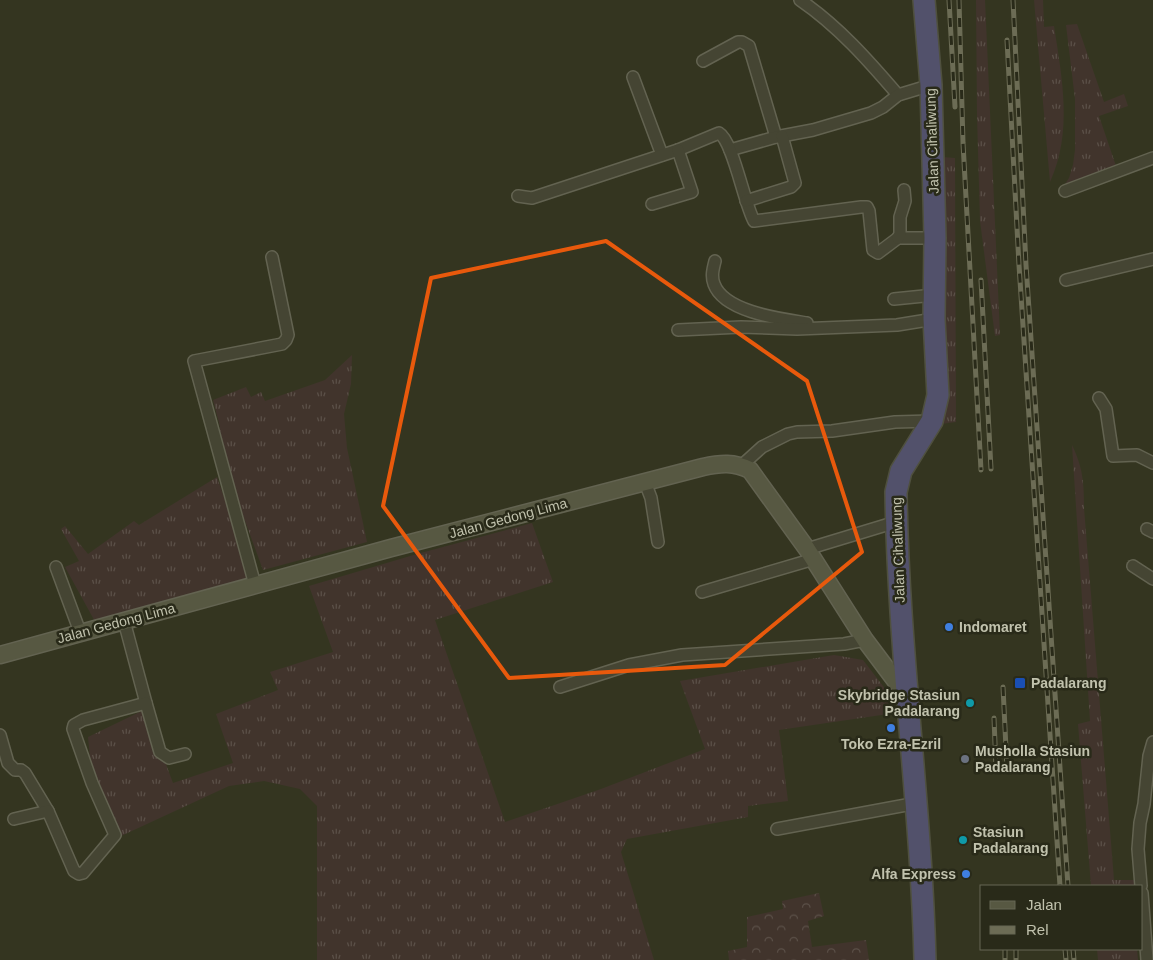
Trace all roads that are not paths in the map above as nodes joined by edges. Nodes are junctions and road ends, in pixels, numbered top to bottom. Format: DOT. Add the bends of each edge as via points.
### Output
graph roads {
  1 [pos="800,0"];
  2 [pos="924,0"];
  3 [pos="703,61"];
  4 [pos="633,77"];
  5 [pos="931,85"];
  6 [pos="898,95"];
  7 [pos="779,136"];
  8 [pos="678,150"];
  9 [pos="730,150"];
  10 [pos="662,155"];
  11 [pos="1153,158"];
  12 [pos="904,190"];
  13 [pos="1065,191"];
  14 [pos="518,196"];
  15 [pos="746,201"];
  16 [pos="652,204"];
  17 [pos="898,238"];
  18 [pos="935,238"];
  19 [pos="272,256"];
  20 [pos="1153,259"];
  21 [pos="715,261"];
  22 [pos="1066,280"];
  23 [pos="934,295"];
  24 [pos="894,299"];
  25 [pos="934,319"];
  26 [pos="825,328"];
  27 [pos="678,330"];
  28 [pos="1099,398"];
  29 [pos="932,421"];
  30 [pos="1153,463"];
  31 [pos="741,466"];
  32 [pos="645,482"];
  33 [pos="896,522"];
  34 [pos="658,542"];
  35 [pos="810,554"];
  36 [pos="1133,566"];
  37 [pos="56,567"];
  38 [pos="1153,579"];
  39 [pos="255,585"];
  40 [pos="702,592"];
  41 [pos="124,621"];
  42 [pos="80,632"];
  43 [pos="865,640"];
  44 [pos="0,655"];
  45 [pos="560,687"];
  46 [pos="907,696"];
  47 [pos="146,703"];
  48 [pos="0,735"];
  49 [pos="1153,742"];
  50 [pos="185,754"];
  51 [pos="917,803"];
  52 [pos="48,811"];
  53 [pos="14,819"];
  54 [pos="777,828"];
  55 [pos="1141,885"];
  56 [pos="1143,910"];
  57 [pos="925,960"];
  58 [pos="1146,960"];
  1 -- 6 [label="street" via="836,28"];
  2 -- 5 [label="highway, Jalan Cihaliwung"];
  3 -- 7 [label="street" via="738,42 750,46"];
  4 -- 10 [label="street"];
  5 -- 6 [label="street"];
  5 -- 18 [label="highway, Jalan Cihaliwung"];
  6 -- 7 [label="street" via="871,113 814,130"];
  7 -- 9 [label="street"];
  7 -- 15 [label="street" via="795,183 792,187"];
  8 -- 9 [label="street" via="718,133 723,135"];
  8 -- 10 [label="street"];
  8 -- 16 [label="street" via="692,192"];
  9 -- 15 [label="street"];
  10 -- 14 [label="street" via="532,198"];
  11 -- 13 [label="street"];
  12 -- 17 [label="street"];
  15 -- 17 [label="street" via="754,221 867,207 874,251 878,253"];
  17 -- 18 [label="street"];
  18 -- 23 [label="highway, Jalan Cihaliwung"];
  19 -- 39 [label="street" via="288,335 286,340 282,344 194,361"];
  20 -- 22 [label="street"];
  21 -- 26 [label="street" via="714,285 727,301 770,316"];
  23 -- 24 [label="street"];
  23 -- 25 [label="highway, Jalan Cihaliwung"];
  25 -- 26 [label="street" via="897,325"];
  25 -- 29 [label="highway, Jalan Cihaliwung" via="938,395"];
  26 -- 27 [label="street"];
  28 -- 30 [label="street" via="1106,409 1113,456 1137,455"];
  29 -- 31 [label="street" via="788,434 762,447"];
  29 -- 33 [label="highway, Jalan Cihaliwung" via="901,471 896,492"];
  31 -- 32 [label="street, Jalan Gedong Lima" via="718,464"];
  31 -- 35 [label="street" via="750,470"];
  32 -- 34 [label="street"];
  32 -- 39 [label="street, Jalan Gedong Lima"];
  33 -- 35 [label="street"];
  33 -- 46 [label="highway, Jalan Cihaliwung"];
  35 -- 40 [label="street"];
  35 -- 43 [label="street"];
  36 -- 38 [label="street"];
  37 -- 42 [label="street"];
  39 -- 41 [label="street, Jalan Gedong Lima"];
  41 -- 42 [label="street, Jalan Gedong Lima"];
  41 -- 47 [label="street"];
  42 -- 44 [label="street, Jalan Gedong Lima"];
  43 -- 45 [label="street" via="682,655 629,665"];
  43 -- 46 [label="street"];
  46 -- 51 [label="highway, Jalan Cihaliwung"];
  47 -- 50 [label="street" via="160,752 169,758"];
  47 -- 52 [label="street" via="79,721 73,727 92,783 115,835 83,874 74,871"];
  48 -- 52 [label="street" via="9,766 25,774"];
  49 -- 55 [label="street" via="1140,823"];
  51 -- 54 [label="street"];
  51 -- 57 [label="highway, Jalan Cihaliwung"];
  52 -- 53 [label="street"];
  56 -- 58 [label="street"];
}
